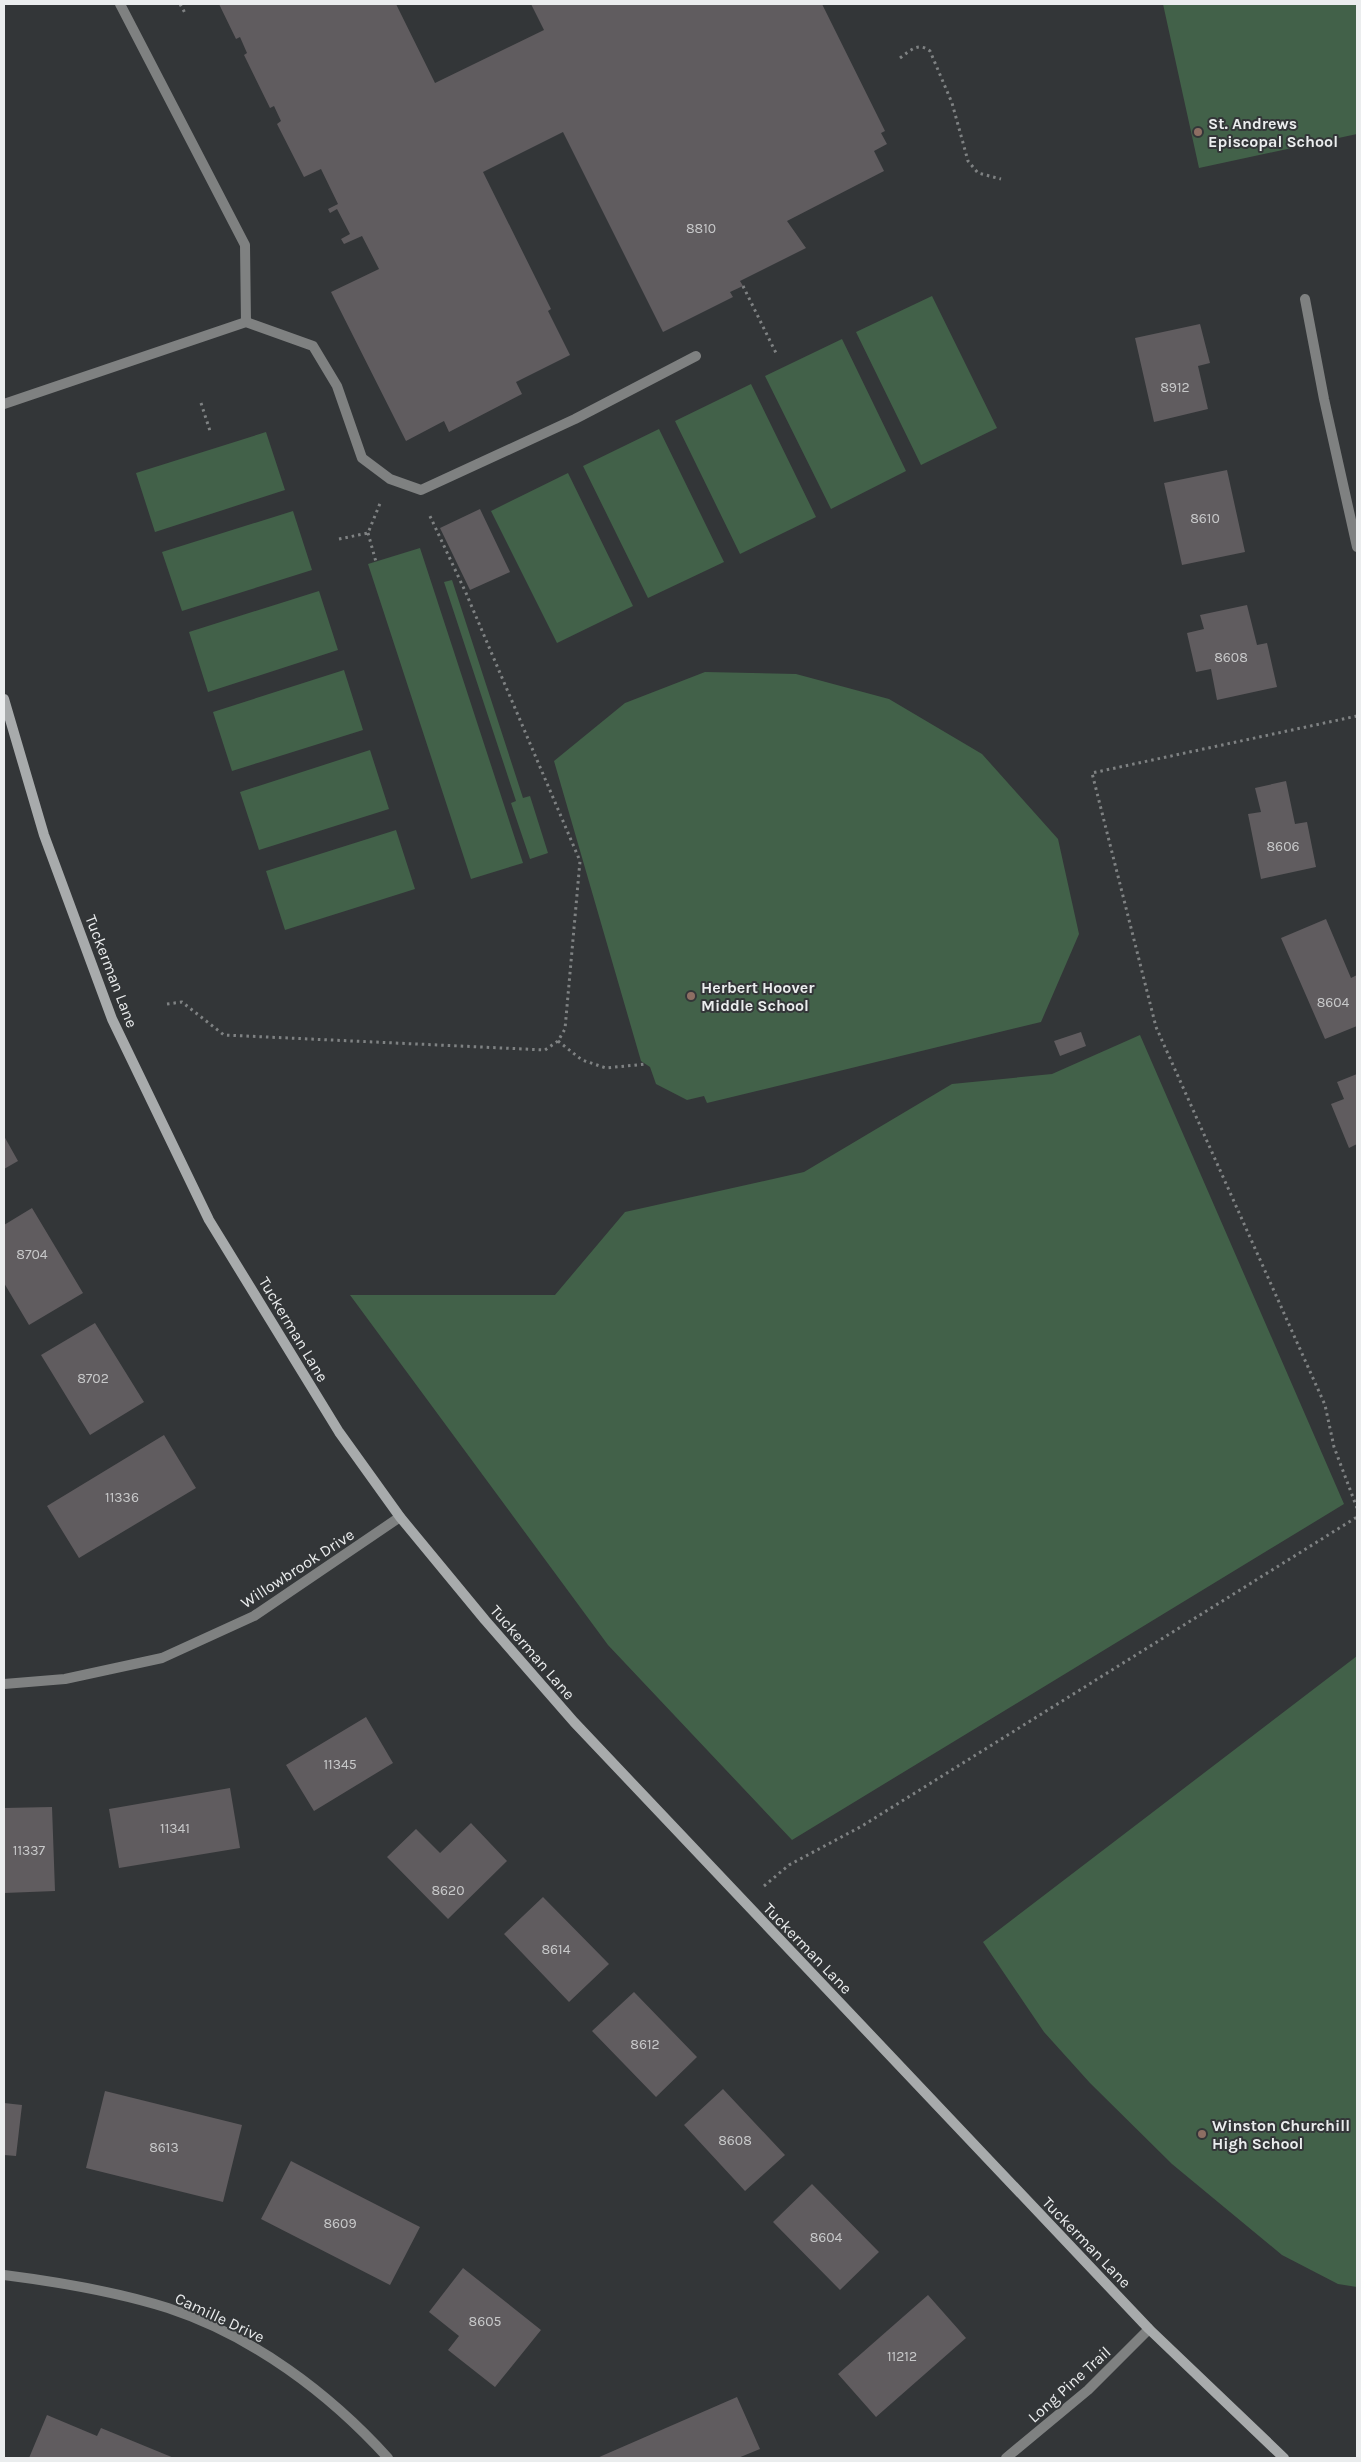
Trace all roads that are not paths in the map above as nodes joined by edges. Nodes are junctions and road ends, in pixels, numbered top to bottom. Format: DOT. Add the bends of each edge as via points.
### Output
graph roads {
  1 [pos="120,4"];
  2 [pos="1305,299"];
  3 [pos="246,322"];
  4 [pos="696,356"];
  5 [pos="4,404"];
  6 [pos="1357,547"];
  7 [pos="4,699"];
  8 [pos="400,1517"];
  9 [pos="4,1684"];
  10 [pos="4,2275"];
  11 [pos="1149,2329"];
  12 [pos="388,2458"];
  13 [pos="1006,2458"];
  14 [pos="1284,2458"];
  1 -- 3 [label="street" via="245,244"];
  2 -- 6 [label="street"];
  3 -- 4 [label="street" via="313,346 337,386 362,458 390,479 421,490 575,419"];
  3 -- 5 [label="street"];
  7 -- 8 [label="main road, Tuckerman Lane" via="44,835 112,1019 209,1220 339,1432"];
  8 -- 9 [label="street, Willowbrook Drive" via="254,1616 162,1658 65,1680"];
  8 -- 11 [label="main road, Tuckerman Lane" via="574,1722"];
  10 -- 12 [label="street, Camille Drive" via="62,2282 124,2296 168,2308 208,2324 258,2350 304,2382 357,2424"];
  11 -- 13 [label="street, Long Pine Trail" via="1088,2390"];
  11 -- 14 [label="main road, Tuckerman Lane"];
}
